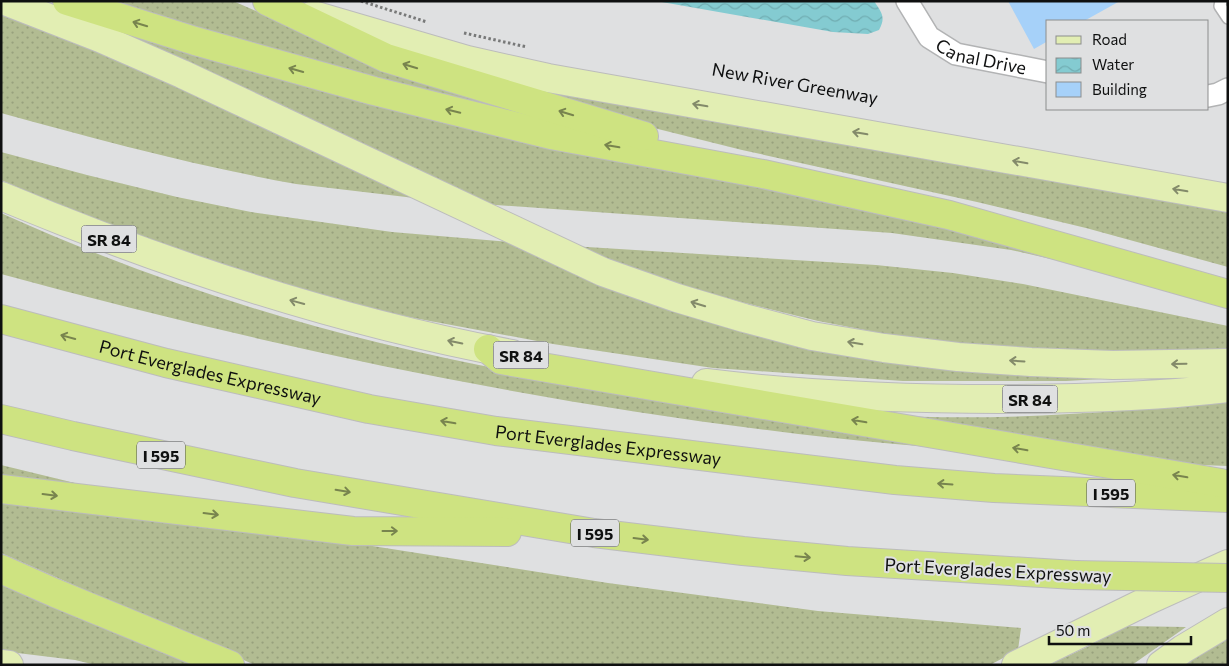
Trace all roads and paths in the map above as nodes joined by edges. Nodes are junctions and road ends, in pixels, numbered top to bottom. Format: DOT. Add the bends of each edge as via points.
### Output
graph roads {
  1 [pos="5,1"];
  2 [pos="67,1"];
  3 [pos="268,1"];
  4 [pos="361,1"];
  5 [pos="907,1"];
  6 [pos="1221,1"];
  7 [pos="1228,18"];
  8 [pos="428,22"];
  9 [pos="456,31"];
  10 [pos="531,48"];
  11 [pos="1046,72"];
  12 [pos="1228,88"];
  13 [pos="1209,96"];
  14 [pos="763,174"];
  15 [pos="1,196"];
  16 [pos="1228,198"];
  17 [pos="1228,294"];
  18 [pos="1,318"];
  19 [pos="488,349"];
  20 [pos="1228,364"];
  21 [pos="1228,388"];
  22 [pos="1,418"];
  23 [pos="1228,484"];
  24 [pos="1,489"];
  25 [pos="1228,498"];
  26 [pos="594,533"];
  27 [pos="1228,564"];
  28 [pos="1,569"];
  29 [pos="1228,578"];
  30 [pos="1228,622"];
  31 [pos="1,664"];
  32 [pos="8,665"];
  33 [pos="230,665"];
  34 [pos="1016,665"];
  35 [pos="1161,665"];
  20 -- 1 [label="main road, one-way" via="1113,365 958,357 812,336 744,318 603,272 182,74"];
  14 -- 2 [label="highway, one-way" via="551,135 392,96"];
  14 -- 3 [label="highway, one-way" via="386,58"];
  16 -- 3 [label="main road, one-way" via="548,78 467,60"];
  4 -- 8 [label="path"];
  5 -- 11 [label="street, Canal Drive" via="929,37 956,54"];
  6 -- 7 [label="lane" via="1220,6"];
  9 -- 10 [label="path"];
  12 -- 13 [label="street"];
  14 -- 17 [label="highway" via="949,215"];
  19 -- 15 [label="main road, SR 84, one-way" via="353,318 275,296 148,253"];
  25 -- 18 [label="highway, Port Everglades Expressway / I 595, one-way" via="994,488 895,480 496,431 369,409 157,361"];
  19 -- 21 [label="main road, SR 84" via="660,378 832,394 939,399 1075,399"];
  23 -- 19 [label="highway, one-way" via="501,360"];
  22 -- 26 [label="highway, Port Everglades Expressway / I 595, one-way" via="294,483"];
  24 -- 26 [label="highway, one-way" via="352,531"];
  26 -- 29 [label="highway, Port Everglades Expressway / I 595, one-way, bridge" via="881,564 1075,575"];
  27 -- 34 [label="main road"];
  28 -- 33 [label="highway"];
  30 -- 35 [label="main road"];
  31 -- 32 [label="main road"];
}
